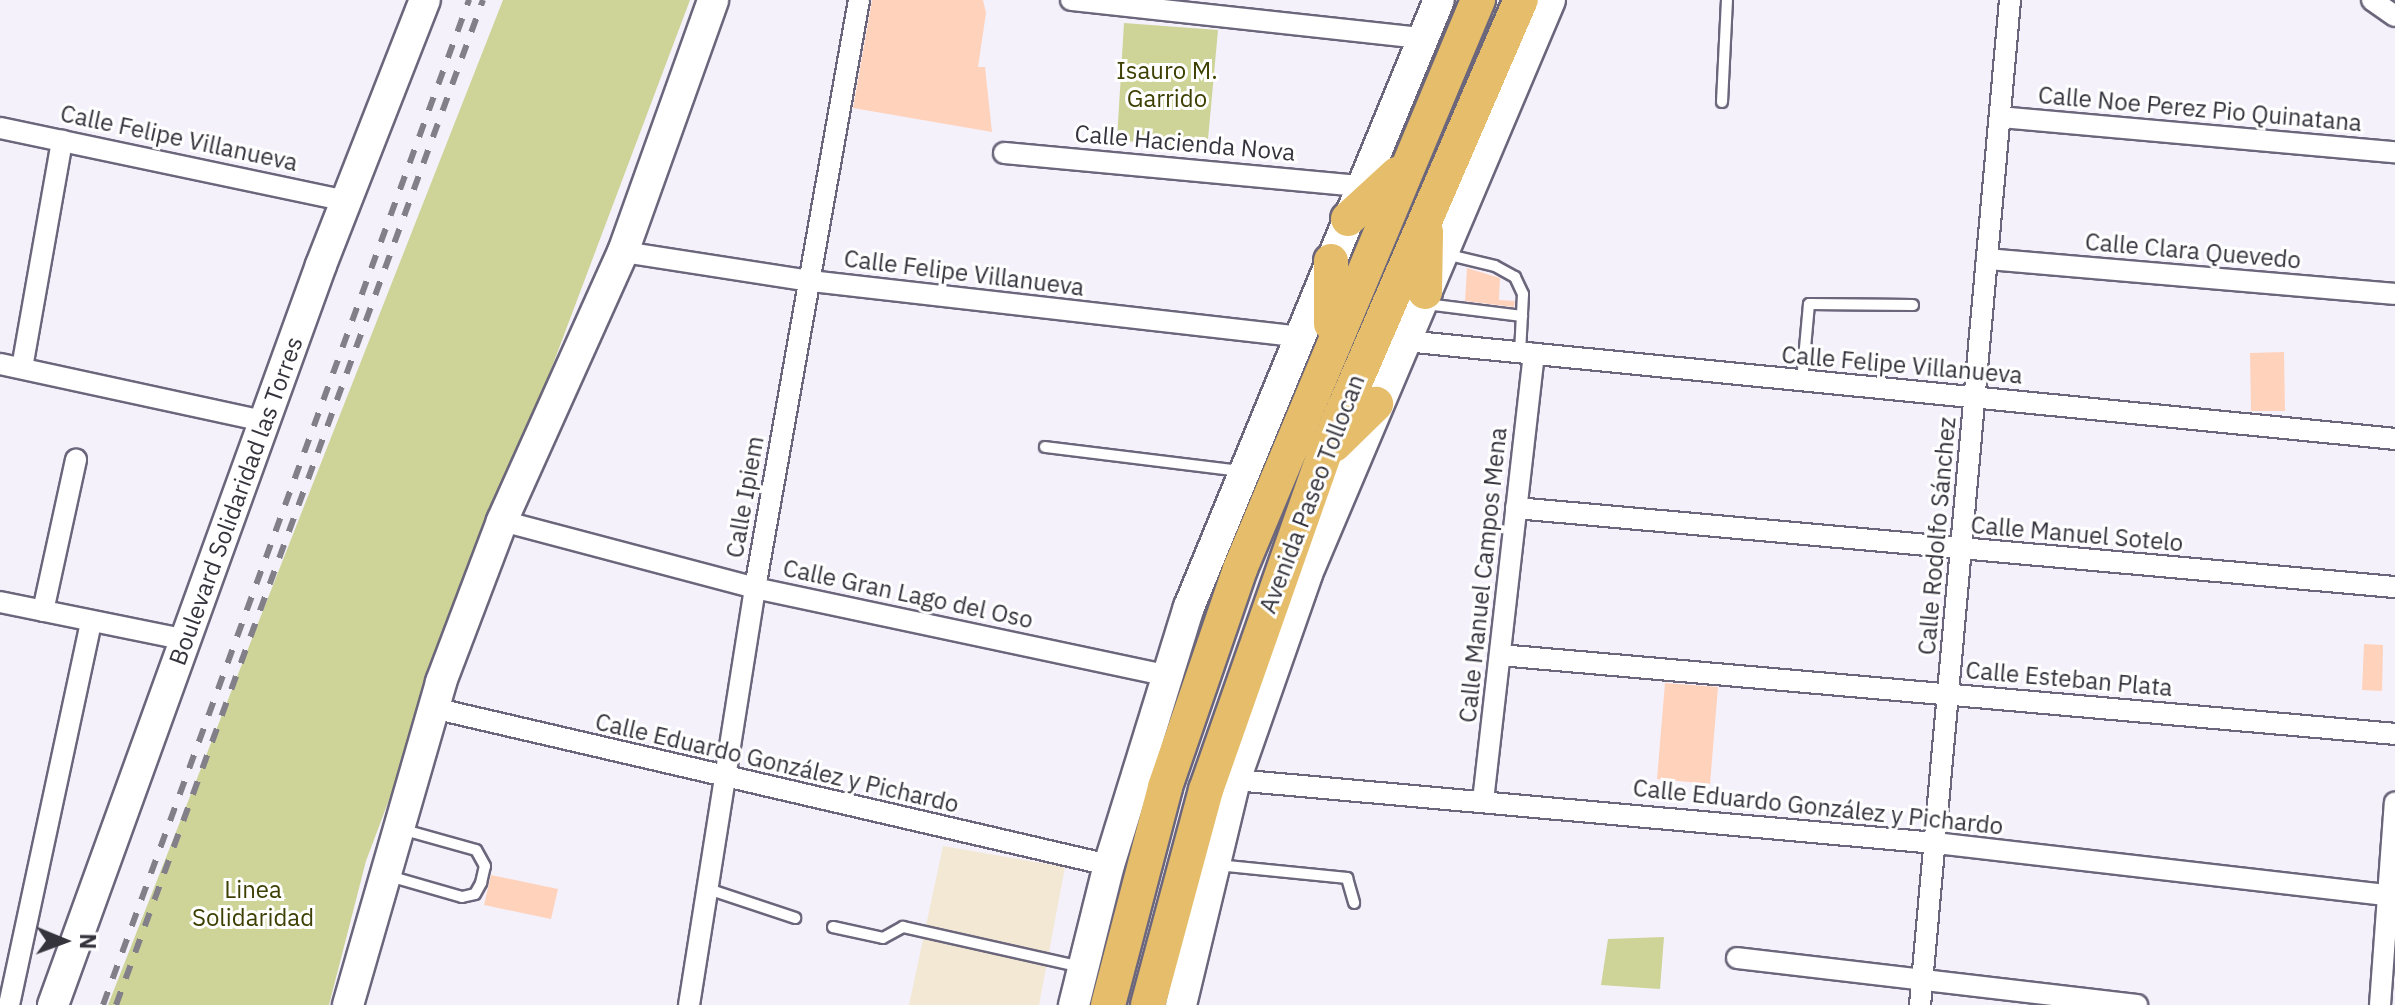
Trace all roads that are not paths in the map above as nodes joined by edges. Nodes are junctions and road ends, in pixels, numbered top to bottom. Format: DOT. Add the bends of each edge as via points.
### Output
graph roads {
  1 [pos="425,0"];
  2 [pos="713,0"];
  3 [pos="859,0"];
  4 [pos="1071,0"];
  5 [pos="1439,0"];
  6 [pos="1478,0"];
  7 [pos="1521,0"];
  8 [pos="1550,0"];
  9 [pos="1727,0"];
  10 [pos="2010,0"];
  11 [pos="2372,0"];
  12 [pos="2395,16"];
  13 [pos="1422,38"];
  14 [pos="1722,102"];
  15 [pos="2000,117"];
  16 [pos="0,128"];
  17 [pos="62,140"];
  18 [pos="2395,152"];
  19 [pos="1004,153"];
  20 [pos="1404,169"];
  21 [pos="1362,186"];
  22 [pos="346,201"];
  23 [pos="1426,217"];
  24 [pos="1348,219"];
  25 [pos="623,252"];
  26 [pos="1443,253"];
  27 [pos="1987,259"];
  28 [pos="1331,261"];
  29 [pos="811,281"];
  30 [pos="2395,294"];
  31 [pos="1423,297"];
  32 [pos="1913,305"];
  33 [pos="1522,316"];
  34 [pos="1316,340"];
  35 [pos="1405,341"];
  36 [pos="1527,354"];
  37 [pos="0,364"];
  38 [pos="22,368"];
  39 [pos="1802,383"];
  40 [pos="1975,397"];
  41 [pos="1376,404"];
  42 [pos="264,421"];
  43 [pos="2395,439"];
  44 [pos="1045,447"];
  45 [pos="1323,457"];
  46 [pos="76,460"];
  47 [pos="1242,472"];
  48 [pos="1516,508"];
  49 [pos="502,521"];
  50 [pos="1962,550"];
  51 [pos="2395,587"];
  52 [pos="755,588"];
  53 [pos="0,602"];
  54 [pos="43,611"];
  55 [pos="91,622"];
  56 [pos="186,640"];
  57 [pos="1500,655"];
  58 [pos="1166,675"];
  59 [pos="1949,694"];
  60 [pos="433,708"];
  61 [pos="2395,734"];
  62 [pos="726,780"];
  63 [pos="1235,780"];
  64 [pos="1483,801"];
  65 [pos="2395,803"];
  66 [pos="396,827"];
  67 [pos="1936,843"];
  68 [pos="1109,865"];
  69 [pos="1215,865"];
  70 [pos="383,874"];
  71 [pos="708,889"];
  72 [pos="2392,895"];
  73 [pos="1354,903"];
  74 [pos="795,918"];
  75 [pos="833,927"];
  76 [pos="1737,958"];
  77 [pos="1084,968"];
  78 [pos="1923,980"];
  79 [pos="9,1005"];
  80 [pos="53,1005"];
  81 [pos="348,1005"];
  82 [pos="689,1005"];
  83 [pos="1074,1005"];
  84 [pos="1108,1005"];
  85 [pos="1148,1005"];
  86 [pos="1181,1005"];
  87 [pos="1920,1005"];
  88 [pos="2137,1005"];
  89 [pos="2380,1005"];
  1 -- 22 [label="main road, Boulevard Solidaridad las Torres"];
  2 -- 25 [label="main road"];
  3 -- 29 [label="street, Calle Ipiem"];
  4 -- 13 [label="street"];
  5 -- 13 [label="main road"];
  6 -- 20 [label="highway, Avenida Paseo Tollocan"];
  7 -- 23 [label="highway, Avenida Paseo Tollocan"];
  8 -- 26 [label="main road, Avenida Paseo Tollocan"];
  9 -- 14 [label="lane"];
  10 -- 15 [label="street, Calle Rodolfo Sánchez"];
  11 -- 12 [label="street"];
  13 -- 21 [label="main road"];
  15 -- 18 [label="street, Calle Noe Perez Pio Quinatana"];
  15 -- 27 [label="street, Calle Rodolfo Sánchez"];
  16 -- 17 [label="street, Calle Felipe Villanueva"];
  17 -- 22 [label="street, Calle Felipe Villanueva"];
  17 -- 38 [label="street"];
  19 -- 21 [label="street, Calle Hacienda Nova"];
  20 -- 24 [label="highway"];
  20 -- 34 [label="highway, Avenida Paseo Tollocan"];
  21 -- 24 [label="main road"];
  22 -- 42 [label="main road, Boulevard Solidaridad las Torres"];
  23 -- 31 [label="highway"];
  23 -- 45 [label="highway, Avenida Paseo Tollocan"];
  24 -- 28 [label="main road"];
  25 -- 29 [label="street, Calle Felipe Villanueva"];
  25 -- 49 [label="main road"];
  26 -- 31 [label="main road, Avenida Paseo Tollocan"];
  26 -- 33 [label="lane" via="1495,266 1515,277 1523,294"];
  27 -- 30 [label="street, Calle Clara Quevedo"];
  27 -- 40 [label="street, Calle Rodolfo Sánchez"];
  28 -- 34 [label="highway"];
  29 -- 34 [label="street, Calle Felipe Villanueva"];
  29 -- 52 [label="street, Calle Ipiem"];
  31 -- 33 [label="lane"];
  31 -- 35 [label="main road, Avenida Paseo Tollocan"];
  32 -- 39 [label="lane" via="1809,304"];
  33 -- 36 [label="lane"];
  34 -- 47 [label="main road, Avenida Paseo Tollocan"];
  34 -- 84 [label="highway, Avenida Paseo Tollocan" via="1165,787"];
  35 -- 36 [label="street, Calle Felipe Villanueva"];
  35 -- 41 [label="main road, Avenida Paseo Tollocan"];
  36 -- 39 [label="street, Calle Felipe Villanueva"];
  36 -- 48 [label="street, Calle Manuel Campos Mena"];
  37 -- 38 [label="street"];
  38 -- 42 [label="street"];
  39 -- 40 [label="street, Calle Felipe Villanueva"];
  40 -- 43 [label="street, Calle Felipe Villanueva"];
  40 -- 50 [label="street, Calle Rodolfo Sánchez"];
  41 -- 45 [label="highway"];
  41 -- 63 [label="main road, Avenida Paseo Tollocan" via="1307,574"];
  42 -- 56 [label="main road, Boulevard Solidaridad las Torres"];
  44 -- 47 [label="lane"];
  45 -- 85 [label="highway, Avenida Paseo Tollocan" via="1206,790"];
  46 -- 54 [label="street"];
  47 -- 58 [label="main road, Avenida Paseo Tollocan"];
  48 -- 50 [label="street, Calle Manuel Sotelo"];
  48 -- 57 [label="street, Calle Manuel Campos Mena"];
  49 -- 52 [label="street, Calle Gran Lago del Oso"];
  49 -- 60 [label="main road"];
  50 -- 51 [label="street, Calle Manuel Sotelo"];
  50 -- 59 [label="street, Calle Rodolfo Sánchez"];
  52 -- 58 [label="street, Calle Gran Lago del Oso"];
  52 -- 62 [label="street, Calle Ipiem"];
  53 -- 54 [label="street"];
  54 -- 55 [label="street"];
  55 -- 56 [label="street"];
  55 -- 79 [label="street"];
  56 -- 80 [label="main road, Boulevard Solidaridad las Torres"];
  57 -- 59 [label="street, Calle Esteban Plata"];
  57 -- 64 [label="street, Calle Manuel Campos Mena"];
  58 -- 68 [label="main road, Avenida Paseo Tollocan"];
  59 -- 61 [label="street, Calle Esteban Plata"];
  59 -- 67 [label="street, Calle Rodolfo Sánchez"];
  60 -- 62 [label="street, Calle Eduardo González y Pichardo"];
  60 -- 66 [label="main road"];
  62 -- 68 [label="street, Calle Eduardo González y Pichardo"];
  62 -- 71 [label="street, Calle Ipiem"];
  63 -- 64 [label="street, Calle Eduardo González y Pichardo"];
  63 -- 69 [label="main road, Avenida Paseo Tollocan"];
  64 -- 67 [label="street, Calle Eduardo González y Pichardo"];
  65 -- 72 [label="street"];
  66 -- 70 [label="main road"];
  66 -- 70 [label="lane" via="476,850 485,866 481,883 475,894 462,897"];
  67 -- 72 [label="street, Calle Eduardo González y Pichardo"];
  67 -- 78 [label="street, Calle Rodolfo Sánchez"];
  68 -- 77 [label="main road, Avenida Paseo Tollocan"];
  69 -- 73 [label="lane" via="1347,878"];
  69 -- 86 [label="main road, Avenida Paseo Tollocan"];
  70 -- 81 [label="main road"];
  71 -- 74 [label="lane"];
  71 -- 82 [label="street, Calle Ipiem"];
  72 -- 89 [label="street"];
  75 -- 77 [label="lane" via="883,938 903,927"];
  76 -- 78 [label="street"];
  77 -- 83 [label="main road, Avenida Paseo Tollocan"];
  78 -- 87 [label="street, Calle Rodolfo Sánchez"];
  78 -- 88 [label="street"];
}
